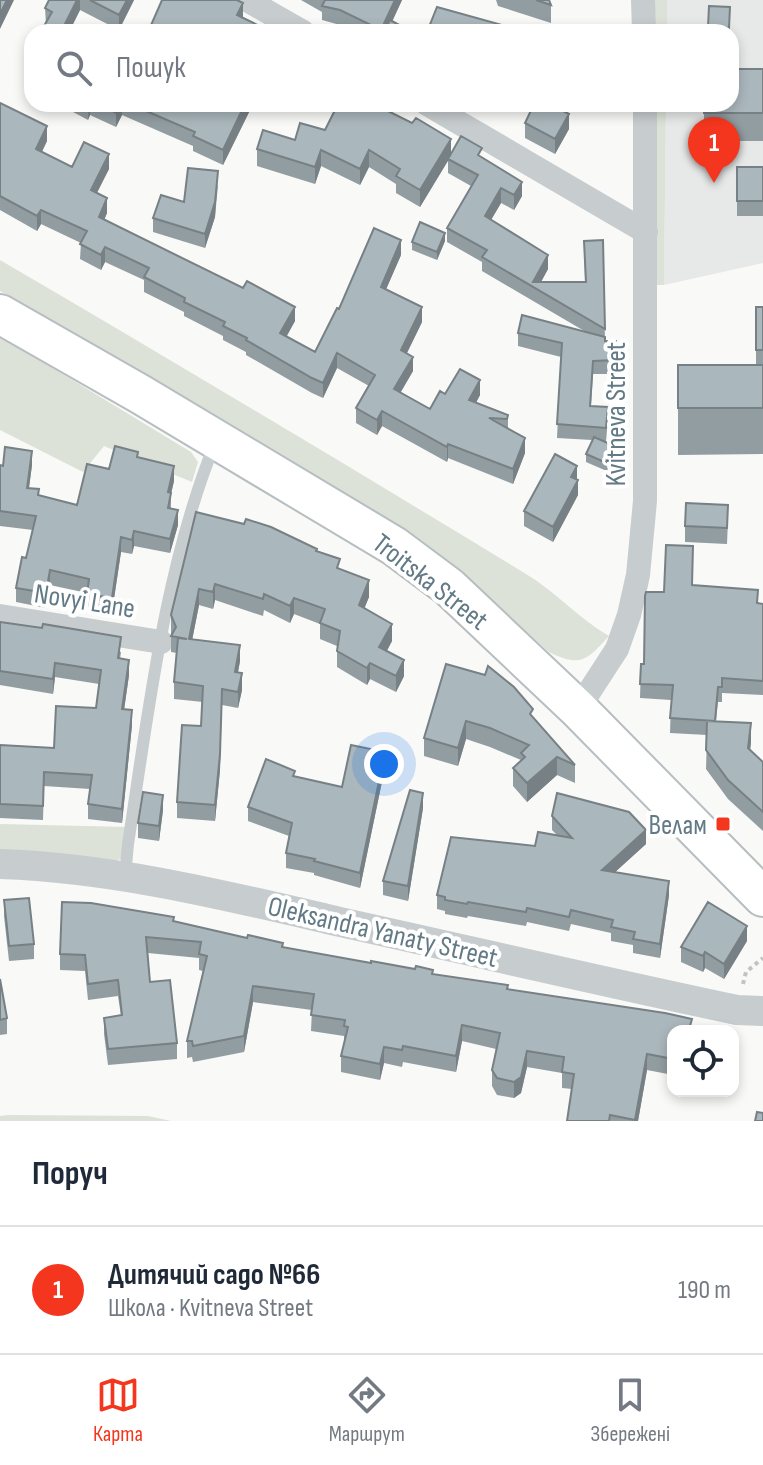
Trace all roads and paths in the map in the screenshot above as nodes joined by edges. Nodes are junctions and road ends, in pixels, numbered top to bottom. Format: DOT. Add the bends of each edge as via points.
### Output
graph roads {
  1 [pos="247,0"];
  2 [pos="643,0"];
  3 [pos="289,24"];
  4 [pos="644,24"];
  5 [pos="441,112"];
  6 [pos="645,112"];
  7 [pos="646,232"];
  8 [pos="0,314"];
  9 [pos="216,440"];
  10 [pos="0,616"];
  11 [pos="161,642"];
  12 [pos="578,709"];
  13 [pos="0,864"];
  14 [pos="125,877"];
  15 [pos="763,897"];
  16 [pos="763,1011"];
  1 -- 3 [label="street"];
  2 -- 4 [label="street"];
  5 -- 7 [label="street"];
  6 -- 7 [label="street, Kvitneva Street"];
  7 -- 12 [label="street, Kvitneva Street" via="645,501 638,575 617,649"];
  8 -- 9 [label="main road, Troitska Street"];
  9 -- 11 [label="lane" via="195,492"];
  9 -- 12 [label="main road, Troitska Street" via="394,546 449,587"];
  10 -- 11 [label="street, Novyi Lane"];
  11 -- 14 [label="lane"];
  12 -- 15 [label="main road, Troitska Street"];
  13 -- 14 [label="street, Oleksandra Yanaty Street"];
  14 -- 16 [label="street, Oleksandra Yanaty Street" via="737,1010"];
}
